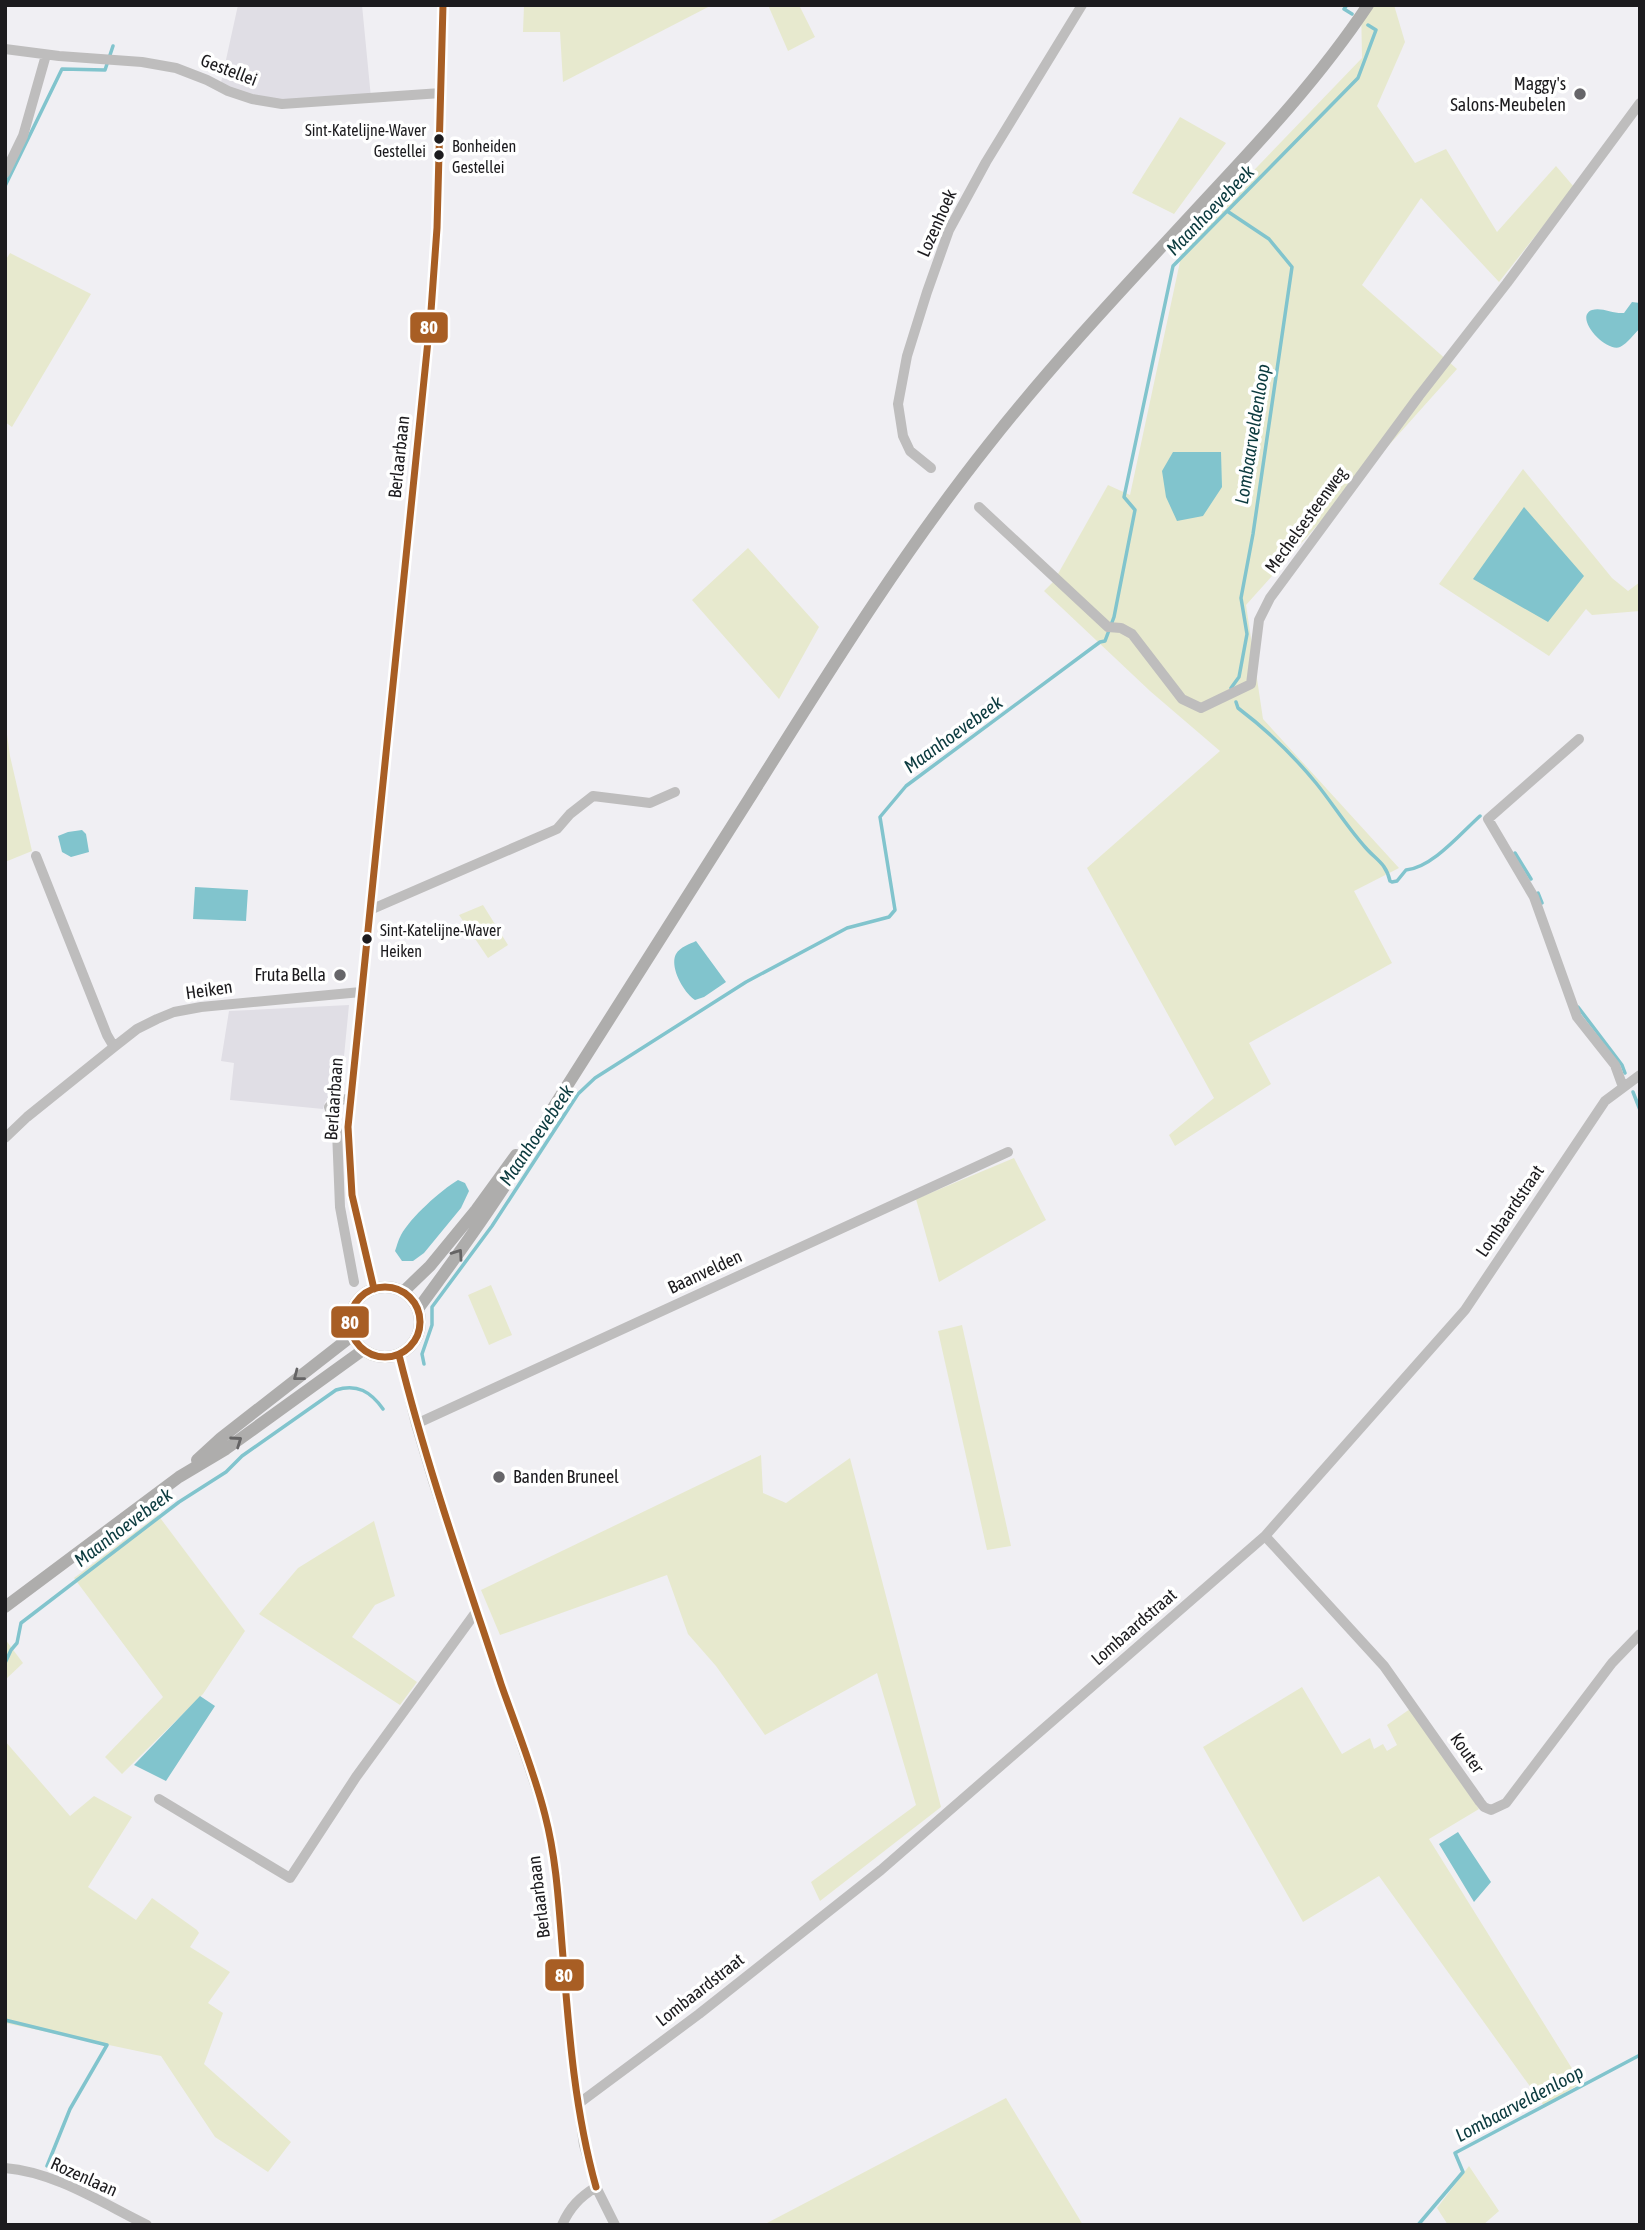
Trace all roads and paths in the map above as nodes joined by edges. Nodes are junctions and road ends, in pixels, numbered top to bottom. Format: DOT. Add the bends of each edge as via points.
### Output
graph roads {
  1 [pos="443,5"];
  2 [pos="1082,5"];
  3 [pos="1368,5"];
  4 [pos="5,49"];
  5 [pos="47,55"];
  6 [pos="441,93"];
  7 [pos="1640,103"];
  8 [pos="5,173"];
  9 [pos="930,468"];
  10 [pos="979,507"];
  11 [pos="1579,739"];
  12 [pos="675,792"];
  13 [pos="36,856"];
  14 [pos="370,910"];
  15 [pos="361,992"];
  16 [pos="114,1047"];
  17 [pos="1640,1075"];
  18 [pos="1623,1087"];
  19 [pos="350,1099"];
  20 [pos="553,1108"];
  21 [pos="5,1139"];
  22 [pos="1008,1152"];
  23 [pos="354,1282"];
  24 [pos="374,1289"];
  25 [pos="403,1292"];
  26 [pos="418,1309"];
  27 [pos="353,1335"];
  28 [pos="363,1350"];
  29 [pos="399,1355"];
  30 [pos="416,1424"];
  31 [pos="179,1477"];
  32 [pos="1265,1536"];
  33 [pos="5,1607"];
  34 [pos="476,1612"];
  35 [pos="1640,1634"];
  36 [pos="159,1799"];
  37 [pos="578,2104"];
  38 [pos="5,2168"];
  39 [pos="596,2187"];
  40 [pos="147,2225"];
  41 [pos="562,2225"];
  42 [pos="615,2225"];
  1 -- 6 [label="street, Berlaarbaan"];
  2 -- 9 [label="street, Lozenhoek" via="949,230 927,292 898,404 910,451"];
  3 -- 20 [label="main road" via="1316,78 1093,321 931,520 863,619"];
  4 -- 5 [label="street, Gestellei"];
  5 -- 6 [label="street, Gestellei" via="176,68 228,91 282,104"];
  5 -- 8 [label="street" via="23,136"];
  6 -- 14 [label="street, Berlaarbaan" via="431,311"];
  7 -- 10 [label="street, Mechelsesteenweg" via="1270,598 1259,621 1251,684 1201,708 1182,699 1132,634 1108,628"];
  11 -- 18 [label="street" via="1488,819 1534,897 1577,1017 1615,1065"];
  12 -- 14 [label="street" via="650,803 593,796 557,829"];
  13 -- 16 [label="street"];
  14 -- 15 [label="street, Berlaarbaan"];
  15 -- 16 [label="street, Heiken" via="174,1012 137,1029"];
  15 -- 19 [label="street, Berlaarbaan"];
  16 -- 21 [label="street, Heiken"];
  17 -- 18 [label="street, Lombaardstraat"];
  18 -- 32 [label="street, Lombaardstraat" via="1605,1101 1465,1310"];
  19 -- 23 [label="street" via="335,1100 329,1107 337,1131 340,1207"];
  19 -- 24 [label="street, Berlaarbaan" via="352,1195"];
  20 -- 25 [label="main road" via="477,1210"];
  26 -- 20 [label="main road, one-way" via="530,1149"];
  22 -- 30 [label="street, Baanvelden"];
  24 -- 25 [label="main road"];
  24 -- 27 [label="main road" via="354,1305"];
  25 -- 26 [label="main road"];
  26 -- 29 [label="main road" via="418,1336"];
  27 -- 28 [label="main road"];
  27 -- 31 [label="main road, one-way" via="221,1438"];
  28 -- 29 [label="main road" via="380,1357"];
  31 -- 28 [label="main road, one-way"];
  29 -- 30 [label="street, Berlaarbaan"];
  30 -- 34 [label="street, Berlaarbaan"];
  31 -- 33 [label="main road"];
  32 -- 35 [label="street, Kouter" via="1384,1666 1480,1802 1491,1810 1506,1803 1612,1663"];
  32 -- 37 [label="street, Lombaardstraat" via="881,1870"];
  34 -- 36 [label="street" via="356,1777 290,1878"];
  34 -- 37 [label="street, Berlaarbaan" via="545,1814 557,1877"];
  37 -- 39 [label="street, Berlaarbaan"];
  38 -- 40 [label="street, Rozenlaan" via="52,2179"];
  39 -- 41 [label="street" via="579,2198"];
  39 -- 42 [label="street, Berlaarbaan"];
}
